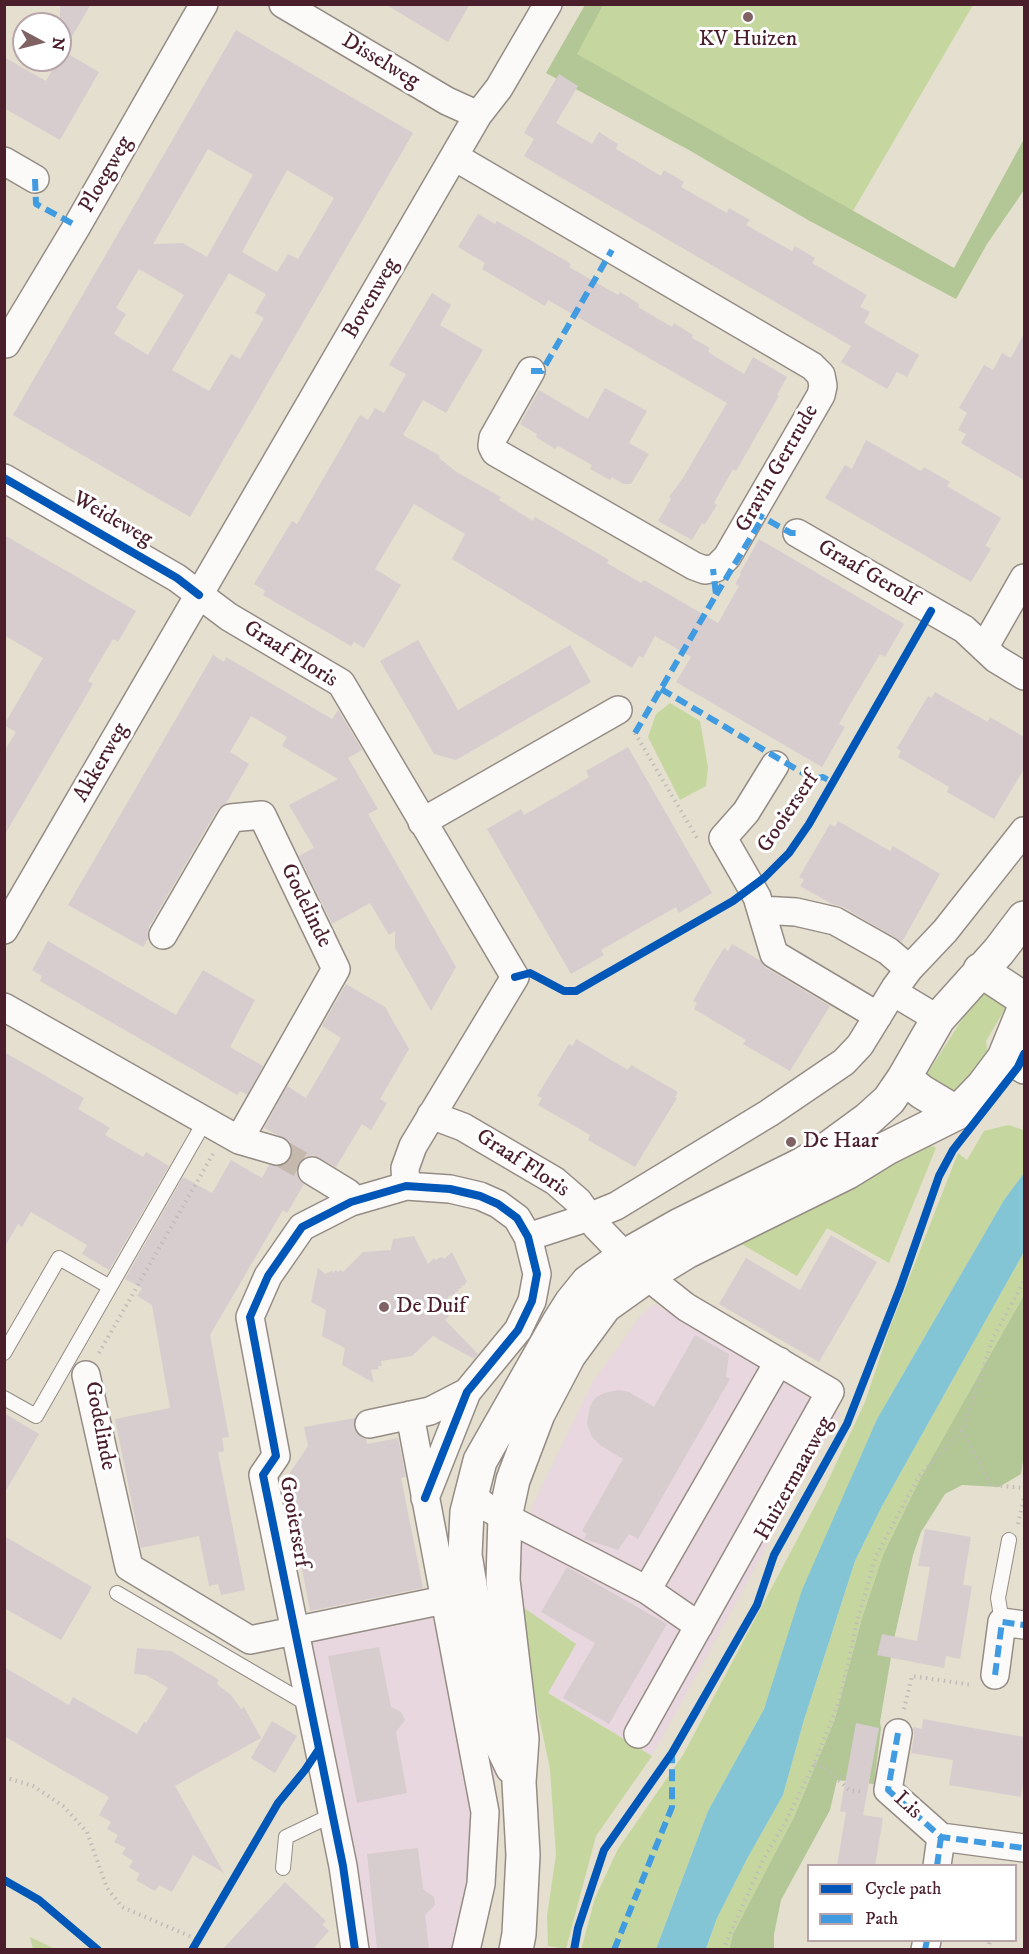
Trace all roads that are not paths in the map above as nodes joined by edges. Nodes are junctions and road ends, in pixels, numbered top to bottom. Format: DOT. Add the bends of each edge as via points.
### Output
graph roads {
  1 [pos="204,4"];
  2 [pos="283,4"];
  3 [pos="548,4"];
  4 [pos="478,115"];
  5 [pos="455,157"];
  6 [pos="4,161"];
  7 [pos="35,179"];
  8 [pos="6,344"];
  9 [pos="531,371"];
  10 [pos="4,478"];
  11 [pos="798,533"];
  12 [pos="1024,578"];
  13 [pos="199,595"];
  14 [pos="984,648"];
  15 [pos="1024,676"];
  16 [pos="618,710"];
  17 [pos="775,765"];
  18 [pos="422,822"];
  19 [pos="1024,831"];
  20 [pos="756,899"];
  21 [pos="1024,918"];
  22 [pos="4,930"];
  23 [pos="163,935"];
  24 [pos="909,969"];
  25 [pos="980,970"];
  26 [pos="892,992"];
  27 [pos="1024,999"];
  28 [pos="4,1007"];
  29 [pos="1024,1009"];
  30 [pos="878,1016"];
  31 [pos="939,1019"];
  32 [pos="1014,1064"];
  33 [pos="904,1078"];
  34 [pos="957,1113"];
  35 [pos="431,1114"];
  36 [pos="223,1131"];
  37 [pos="277,1151"];
  38 [pos="312,1171"];
  39 [pos="406,1186"];
  40 [pos="351,1203"];
  41 [pos="590,1217"];
  42 [pos="528,1237"];
  43 [pos="636,1266"];
  44 [pos="110,1287"];
  45 [pos="4,1353"];
  46 [pos="779,1361"];
  47 [pos="86,1374"];
  48 [pos="467,1392"];
  49 [pos="4,1398"];
  50 [pos="410,1415"];
  51 [pos="369,1424"];
  52 [pos="470,1494"];
  53 [pos="425,1498"];
  54 [pos="505,1517"];
  55 [pos="1009,1540"];
  56 [pos="647,1590"];
  57 [pos="117,1593"];
  58 [pos="444,1600"];
  59 [pos="1013,1624"];
  60 [pos="699,1626"];
  61 [pos="295,1631"];
  62 [pos="995,1675"];
  63 [pos="310,1705"];
  64 [pos="898,1733"];
  65 [pos="638,1734"];
  66 [pos="519,1782"];
  67 [pos="332,1815"];
  68 [pos="941,1837"];
  69 [pos="1024,1848"];
  70 [pos="937,1864"];
  71 [pos="283,1868"];
  72 [pos="355,1950"];
  73 [pos="466,1950"];
  74 [pos="516,1950"];
  1 -- 8 [label="street, Ploegweg"];
  2 -- 4 [label="street, Disselweg" via="447,101"];
  3 -- 4 [label="street, Bovenweg" via="499,88"];
  4 -- 5 [label="street, Bovenweg"];
  5 -- 9 [label="street, Gravin Gertrude" via="812,366 822,378 822,386 821,394 727,557 716,568 705,570 495,452 493,438"];
  5 -- 13 [label="street, Bovenweg"];
  6 -- 7 [label="street"];
  10 -- 13 [label="street, Weideweg" via="177,578"];
  11 -- 14 [label="street, Graaf Gerolf" via="964,629"];
  12 -- 14 [label="street"];
  13 -- 18 [label="street, Graaf Floris" via="341,683"];
  13 -- 22 [label="street, Akkerweg"];
  14 -- 15 [label="street, Graaf Gerolf"];
  16 -- 18 [label="street"];
  17 -- 20 [label="street" via="746,812 723,838"];
  18 -- 35 [label="street, Graaf Floris" via="515,977"];
  19 -- 24 [label="street"];
  20 -- 24 [label="street" via="836,921 888,951"];
  20 -- 30 [label="street" via="774,954"];
  21 -- 25 [label="main road"];
  23 -- 36 [label="street, Godelinde" via="231,818 261,815 336,969"];
  24 -- 26 [label="street"];
  25 -- 27 [label="main road"];
  25 -- 31 [label="main road"];
  26 -- 30 [label="street"];
  26 -- 31 [label="street"];
  28 -- 36 [label="street"];
  29 -- 32 [label="main road"];
  30 -- 41 [label="street" via="855,1052 829,1074 625,1200"];
  31 -- 33 [label="main road"];
  32 -- 34 [label="main road" via="983,1086"];
  33 -- 34 [label="main road"];
  33 -- 43 [label="main road" via="875,1113 823,1152 678,1226"];
  34 -- 43 [label="main road" via="688,1251"];
  35 -- 39 [label="street" via="407,1158"];
  35 -- 41 [label="street, Graaf Floris" via="463,1127 541,1171 567,1190"];
  36 -- 37 [label="street"];
  36 -- 44 [label="lane, Godelinde"];
  38 -- 40 [label="street" via="348,1193"];
  39 -- 40 [label="street, Gooierserf"];
  39 -- 42 [label="street, Graaf Floris" via="450,1189 498,1203 517,1218"];
  40 -- 61 [label="street, Gooierserf" via="302,1227 268,1276 250,1317 276,1456 263,1475"];
  41 -- 42 [label="street"];
  41 -- 43 [label="street, Graaf Floris"];
  42 -- 48 [label="street" via="537,1274 532,1301 518,1330"];
  43 -- 46 [label="street, Huizermaatweg" via="686,1307"];
  43 -- 52 [label="main road" via="588,1282 571,1303 480,1461"];
  43 -- 54 [label="main road" via="569,1355 538,1414 513,1480"];
  44 -- 45 [label="lane" via="59,1258"];
  44 -- 49 [label="lane, Godelinde" via="36,1416"];
  46 -- 56 [label="street"];
  46 -- 60 [label="street, Huizermaatweg" via="830,1392"];
  47 -- 61 [label="street, Godelinde" via="129,1567 250,1640"];
  48 -- 50 [label="street" via="430,1411"];
  48 -- 53 [label="street"];
  50 -- 51 [label="street"];
  50 -- 53 [label="street"];
  52 -- 54 [label="street"];
  52 -- 66 [label="main road" via="465,1555 478,1634 501,1744"];
  53 -- 58 [label="street"];
  54 -- 56 [label="street"];
  54 -- 66 [label="main road" via="502,1580 522,1739"];
  55 -- 59 [label="lane" via="998,1598"];
  56 -- 60 [label="street"];
  57 -- 63 [label="lane"];
  58 -- 61 [label="street, Godelinde"];
  58 -- 73 [label="street" via="485,1812 481,1884"];
  59 -- 62 [label="street"];
  60 -- 65 [label="street, Huizermaatweg"];
  61 -- 63 [label="street, Gooierserf"];
  63 -- 67 [label="street, Gooierserf"];
  64 -- 68 [label="street, Lis" via="888,1790"];
  66 -- 74 [label="main road" via="523,1855"];
  67 -- 71 [label="lane" via="286,1837"];
  67 -- 72 [label="street, Gooierserf"];
  68 -- 69 [label="street, Lis"];
  68 -- 70 [label="street, Lis"];
}
